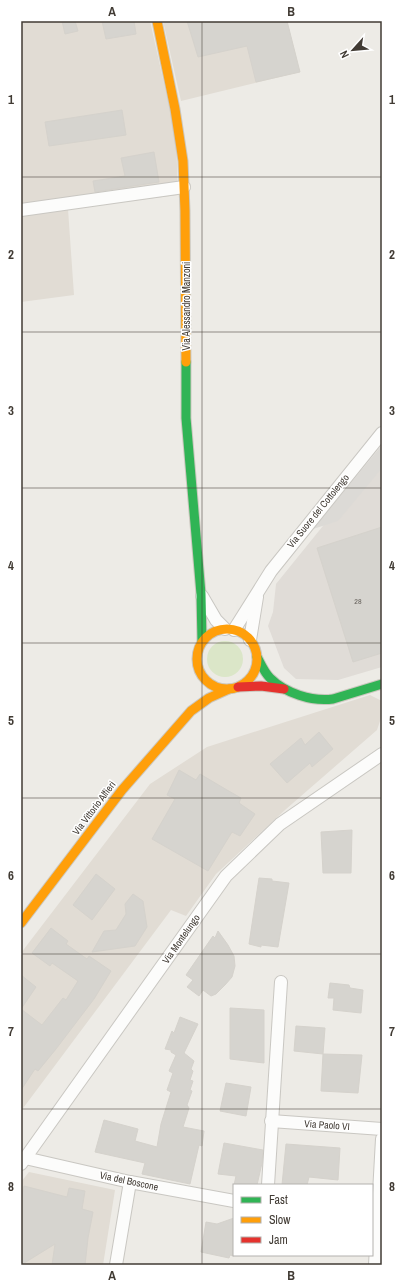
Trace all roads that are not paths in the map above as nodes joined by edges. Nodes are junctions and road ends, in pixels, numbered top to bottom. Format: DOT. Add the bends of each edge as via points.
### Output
graph roads {
  1 [pos="157,21"];
  2 [pos="184,187"];
  3 [pos="21,210"];
  4 [pos="382,433"];
  5 [pos="258,592"];
  6 [pos="201,594"];
  7 [pos="230,629"];
  8 [pos="250,640"];
  9 [pos="202,642"];
  10 [pos="257,657"];
  11 [pos="204,678"];
  12 [pos="382,684"];
  13 [pos="233,688"];
  14 [pos="287,690"];
  15 [pos="191,711"];
  16 [pos="382,754"];
  17 [pos="21,923"];
  18 [pos="281,982"];
  19 [pos="271,1121"];
  20 [pos="382,1129"];
  21 [pos="382,1139"];
  22 [pos="23,1161"];
  23 [pos="130,1182"];
  24 [pos="268,1184"];
  25 [pos="233,1200"];
  26 [pos="116,1265"];
  27 [pos="375,1265"];
  1 -- 2 [label="street, Via Alessandro Manzoni" via="180,137"];
  2 -- 3 [label="street"];
  2 -- 6 [label="street, Via Alessandro Manzoni" via="186,418"];
  4 -- 5 [label="street, Via Suore del Cottolengo" via="285,552"];
  5 -- 7 [label="street, Via Suore del Cottolengo"];
  5 -- 8 [label="street, Via Suore del Cottolengo"];
  6 -- 7 [label="street, Via Alessandro Manzoni" via="216,620"];
  6 -- 9 [label="street, Via Alessandro Manzoni"];
  7 -- 8 [label="street" via="243,633"];
  7 -- 9 [label="street" via="216,631"];
  8 -- 10 [label="street"];
  9 -- 11 [label="street" via="197,660"];
  10 -- 13 [label="street" via="252,675 246,682"];
  10 -- 14 [label="street" via="272,680"];
  11 -- 13 [label="street" via="219,688"];
  11 -- 15 [label="street, Via Vittorio Alfieri"];
  12 -- 14 [label="street" via="324,700"];
  13 -- 14 [label="street" via="261,686"];
  13 -- 15 [label="street, Via Vittorio Alfieri" via="209,698"];
  15 -- 17 [label="street, Via Vittorio Alfieri" via="122,790"];
  16 -- 22 [label="street, Via Montelungo" via="280,824 226,876"];
  18 -- 19 [label="street"];
  19 -- 20 [label="street, Via Paolo VI"];
  19 -- 24 [label="street"];
  21 -- 27 [label="street"];
  22 -- 23 [label="street, Via del Boscone"];
  23 -- 25 [label="street, Via del Boscone"];
  23 -- 26 [label="street"];
}
